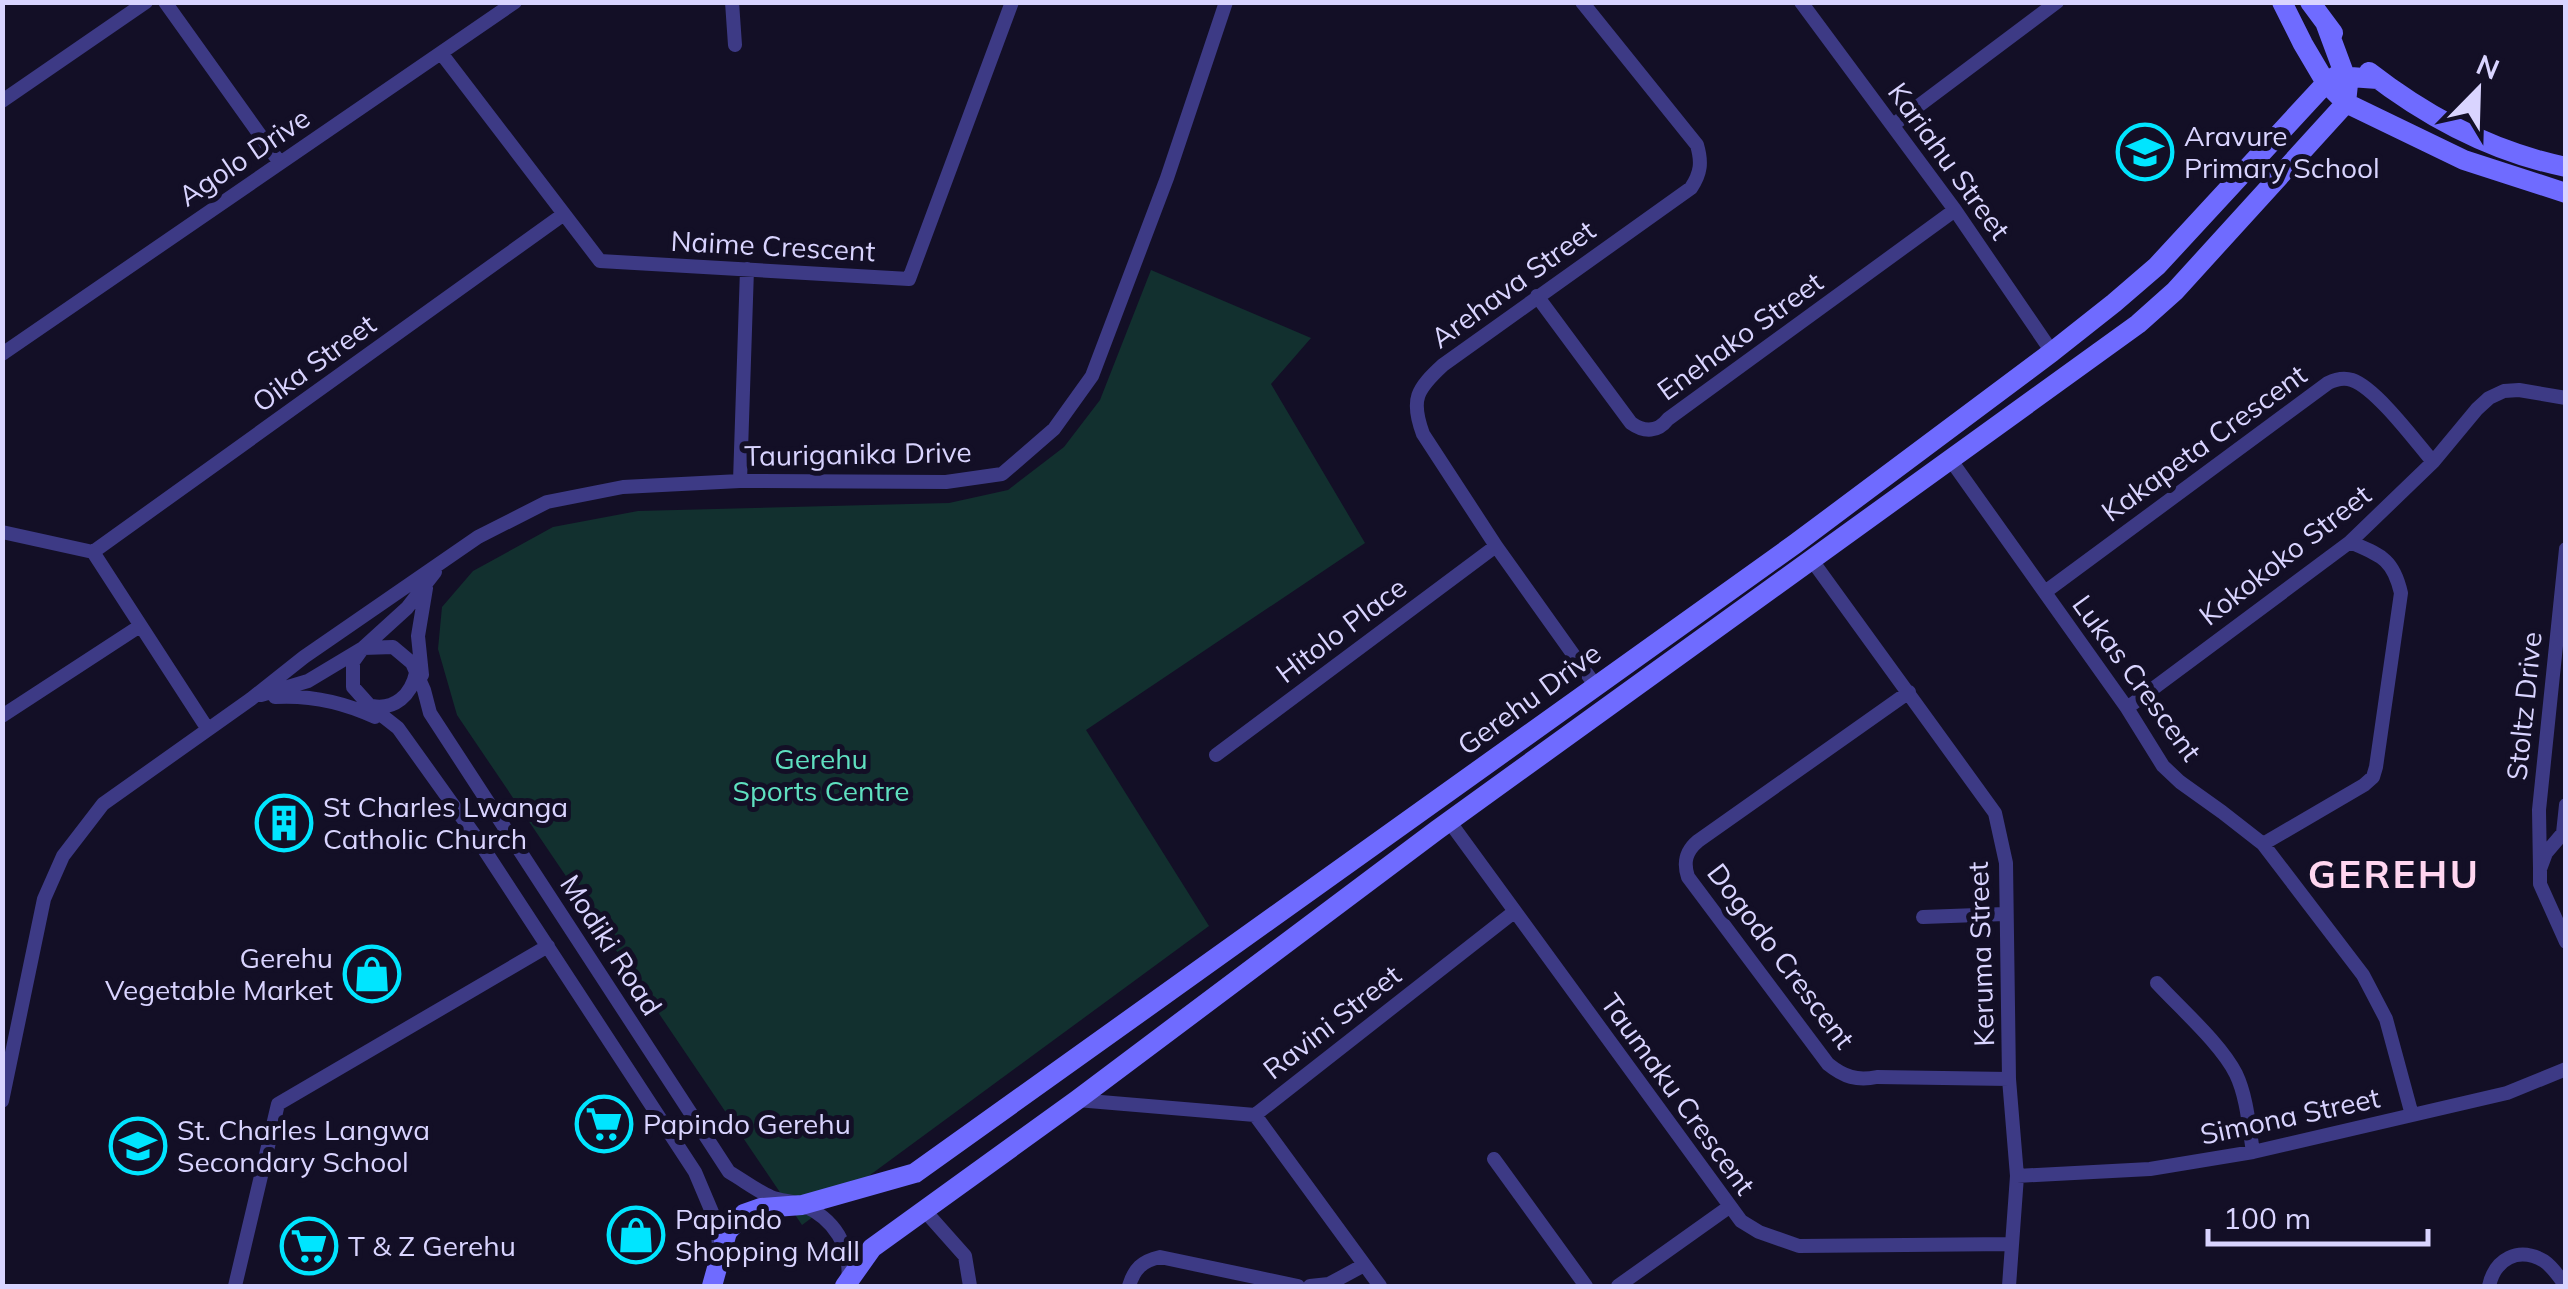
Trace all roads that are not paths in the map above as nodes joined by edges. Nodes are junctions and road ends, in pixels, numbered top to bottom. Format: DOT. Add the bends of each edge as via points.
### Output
graph roads {
  1 [pos="146,2"];
  2 [pos="166,2"];
  3 [pos="515,2"];
  4 [pos="732,2"];
  5 [pos="1012,2"];
  6 [pos="1226,2"];
  7 [pos="1582,2"];
  8 [pos="1802,2"];
  9 [pos="2057,2"];
  10 [pos="2282,2"];
  11 [pos="2310,2"];
  12 [pos="2325,22"];
  13 [pos="735,46"];
  14 [pos="441,54"];
  15 [pos="2336,80"];
  16 [pos="2378,80"];
  17 [pos="2,101"];
  18 [pos="2346,104"];
  19 [pos="1893,125"];
  20 [pos="280,163"];
  21 [pos="2566,167"];
  22 [pos="2566,192"];
  23 [pos="1955,210"];
  24 [pos="564,214"];
  25 [pos="747,270"];
  26 [pos="1537,296"];
  27 [pos="2052,352"];
  28 [pos="2,354"];
  29 [pos="2566,398"];
  30 [pos="1950,459"];
  31 [pos="2433,462"];
  32 [pos="740,481"];
  33 [pos="2,532"];
  34 [pos="2350,542"];
  35 [pos="1496,546"];
  36 [pos="2566,549"];
  37 [pos="93,552"];
  38 [pos="1811,559"];
  39 [pos="443,562"];
  40 [pos="2045,592"];
  41 [pos="140,626"];
  42 [pos="363,648"];
  43 [pos="416,672"];
  44 [pos="1594,685"];
  45 [pos="424,690"];
  46 [pos="1909,692"];
  47 [pos="250,698"];
  48 [pos="370,706"];
  49 [pos="2127,708"];
  50 [pos="2,716"];
  51 [pos="207,728"];
  52 [pos="398,728"];
  53 [pos="1216,754"];
  54 [pos="2566,805"];
  55 [pos="1449,821"];
  56 [pos="2564,833"];
  57 [pos="2264,844"];
  58 [pos="2540,869"];
  59 [pos="1514,912"];
  60 [pos="2005,914"];
  61 [pos="1923,917"];
  62 [pos="2566,942"];
  63 [pos="548,946"];
  64 [pos="2157,984"];
  65 [pos="2566,1069"];
  66 [pos="2009,1078"];
  67 [pos="1077,1100"];
  68 [pos="2,1101"];
  69 [pos="1254,1115"];
  70 [pos="2412,1115"];
  71 [pos="2254,1152"];
  72 [pos="1494,1159"];
  73 [pos="2018,1176"];
  74 [pos="802,1205"];
  75 [pos="1729,1208"];
  76 [pos="924,1211"];
  77 [pos="2012,1244"];
  78 [pos="720,1254"];
  79 [pos="1364,1264"];
  80 [pos="847,1285"];
  81 [pos="235,1286"];
  82 [pos="712,1286"];
  83 [pos="723,1286"];
  84 [pos="970,1286"];
  85 [pos="1128,1286"];
  86 [pos="1298,1286"];
  87 [pos="1310,1286"];
  88 [pos="1380,1286"];
  89 [pos="1586,1286"];
  90 [pos="1618,1286"];
  91 [pos="2010,1286"];
  92 [pos="2489,1286"];
  93 [pos="2566,1286"];
  1 -- 17 [label="street"];
  2 -- 20 [label="street"];
  3 -- 14 [label="street, Agolo Drive"];
  4 -- 13 [label="street"];
  5 -- 25 [label="street, Naime Crescent" via="909,278"];
  6 -- 32 [label="street, Tauriganika Drive" via="1092,376 1054,429 1002,474 946,482"];
  7 -- 26 [label="street, Arehava Street" via="1696,145 1701,168 1691,188"];
  8 -- 19 [label="street, Kariahu Street"];
  9 -- 19 [label="street"];
  10 -- 15 [label="street" via="2302,44"];
  11 -- 12 [label="street"];
  12 -- 15 [label="street"];
  12 -- 16 [label="street"];
  14 -- 20 [label="street, Agolo Drive"];
  14 -- 24 [label="street, Naime Crescent"];
  15 -- 16 [label="street"];
  15 -- 18 [label="street"];
  15 -- 27 [label="street, Gerehu Drive" via="2157,266"];
  16 -- 21 [label="street" via="2472,136"];
  18 -- 22 [label="street" via="2464,160"];
  18 -- 30 [label="street, Gerehu Drive" via="2175,291"];
  19 -- 23 [label="street, Kariahu Street"];
  20 -- 28 [label="street, Agolo Drive"];
  23 -- 26 [label="street, Enehako Street" via="1651,430 1632,423"];
  23 -- 27 [label="street, Kariahu Street"];
  24 -- 25 [label="street, Naime Crescent" via="600,261"];
  24 -- 37 [label="street, Oika Street"];
  25 -- 32 [label="street"];
  26 -- 35 [label="street, Arehava Street" via="1443,364 1417,394 1422,434"];
  27 -- 44 [label="street, Gerehu Drive"];
  29 -- 31 [label="street, Kokokoko Street" via="2504,390 2477,409"];
  30 -- 38 [label="street, Gerehu Drive"];
  30 -- 40 [label="street, Lukas Crescent"];
  31 -- 34 [label="street, Kokokoko Street"];
  31 -- 40 [label="street, Kakapeta Crescent" via="2363,386 2337,379"];
  32 -- 39 [label="street, Tauriganika Drive" via="623,487 548,502"];
  33 -- 37 [label="street"];
  34 -- 49 [label="street, Kokokoko Street"];
  34 -- 57 [label="street" via="2392,566 2401,593 2376,768 2364,785"];
  35 -- 44 [label="street, Arehava Street"];
  35 -- 53 [label="street, Hitolo Place"];
  36 -- 58 [label="street, Stoltz Drive" via="2539,810"];
  37 -- 41 [label="street"];
  38 -- 46 [label="street, Keruma Street"];
  38 -- 55 [label="street, Gerehu Drive"];
  39 -- 42 [label="street, Tauriganika Drive"];
  39 -- 45 [label="street" via="424,590 418,636"];
  39 -- 47 [label="street, Tauriganika Drive"];
  40 -- 49 [label="street, Lukas Crescent"];
  41 -- 50 [label="street"];
  41 -- 51 [label="street"];
  42 -- 43 [label="street" via="393,647"];
  42 -- 47 [label="street, Tauriganika Drive" via="308,682"];
  42 -- 48 [label="street" via="354,662 354,687"];
  43 -- 45 [label="street, Modiki Road"];
  43 -- 48 [label="street" via="401,700"];
  44 -- 74 [label="street, Gerehu Drive" via="915,1173"];
  45 -- 74 [label="street, Modiki Road" via="430,713 729,1172"];
  46 -- 60 [label="street, Keruma Street" via="1996,813 2006,862"];
  46 -- 66 [label="street, Dogodo Crescent" via="1698,841 1685,869 1838,1072 1864,1080"];
  47 -- 51 [label="street, Tauriganika Drive"];
  47 -- 52 [label="street" via="347,704"];
  48 -- 52 [label="street, Modiki Road"];
  49 -- 57 [label="street, Lukas Crescent" via="2162,766"];
  51 -- 68 [label="street, Tauriganika Drive" via="103,804 62,856 44,899"];
  52 -- 63 [label="street, Modiki Road"];
  54 -- 56 [label="street, Stoltz Drive"];
  55 -- 59 [label="street, Taumaku Crescent"];
  55 -- 67 [label="street, Gerehu Drive"];
  56 -- 58 [label="street, Stoltz Drive"];
  57 -- 70 [label="street, Lukas Crescent" via="2364,975 2386,1020"];
  58 -- 62 [label="street, Stoltz Drive" via="2540,884"];
  59 -- 69 [label="street, Ravini Street"];
  59 -- 75 [label="street, Taumaku Crescent"];
  60 -- 61 [label="street"];
  60 -- 66 [label="street, Keruma Street"];
  63 -- 78 [label="street, Modiki Road" via="695,1172"];
  63 -- 81 [label="street" via="278,1104"];
  64 -- 71 [label="street" via="2236,1074"];
  65 -- 70 [label="street, Simona Street" via="2508,1093"];
  66 -- 73 [label="street, Keruma Street"];
  67 -- 69 [label="street"];
  67 -- 76 [label="street, Gerehu Drive"];
  69 -- 79 [label="street, Ravini Street"];
  70 -- 71 [label="street, Simona Street"];
  71 -- 73 [label="street, Simona Street" via="2150,1169"];
  72 -- 89 [label="street"];
  73 -- 77 [label="street, Keruma Street"];
  74 -- 78 [label="street, Gerehu Drive" via="744,1214 727,1232"];
  74 -- 80 [label="street, Modiki Road" via="828,1220 846,1247"];
  75 -- 77 [label="street, Taumaku Crescent" via="1759,1232 1799,1246"];
  75 -- 90 [label="street"];
  76 -- 80 [label="street, Gerehu Drive" via="872,1248"];
  76 -- 84 [label="street" via="964,1256"];
  77 -- 91 [label="street, Keruma Street"];
  78 -- 82 [label="street, Gerehu Drive"];
  78 -- 83 [label="street, Modiki Road"];
  79 -- 87 [label="street" via="1329,1284"];
  79 -- 88 [label="street, Ravini Street"];
  85 -- 86 [label="street" via="1140,1264 1160,1257"];
  92 -- 93 [label="street" via="2498,1264 2530,1256 2549,1265"];
}
